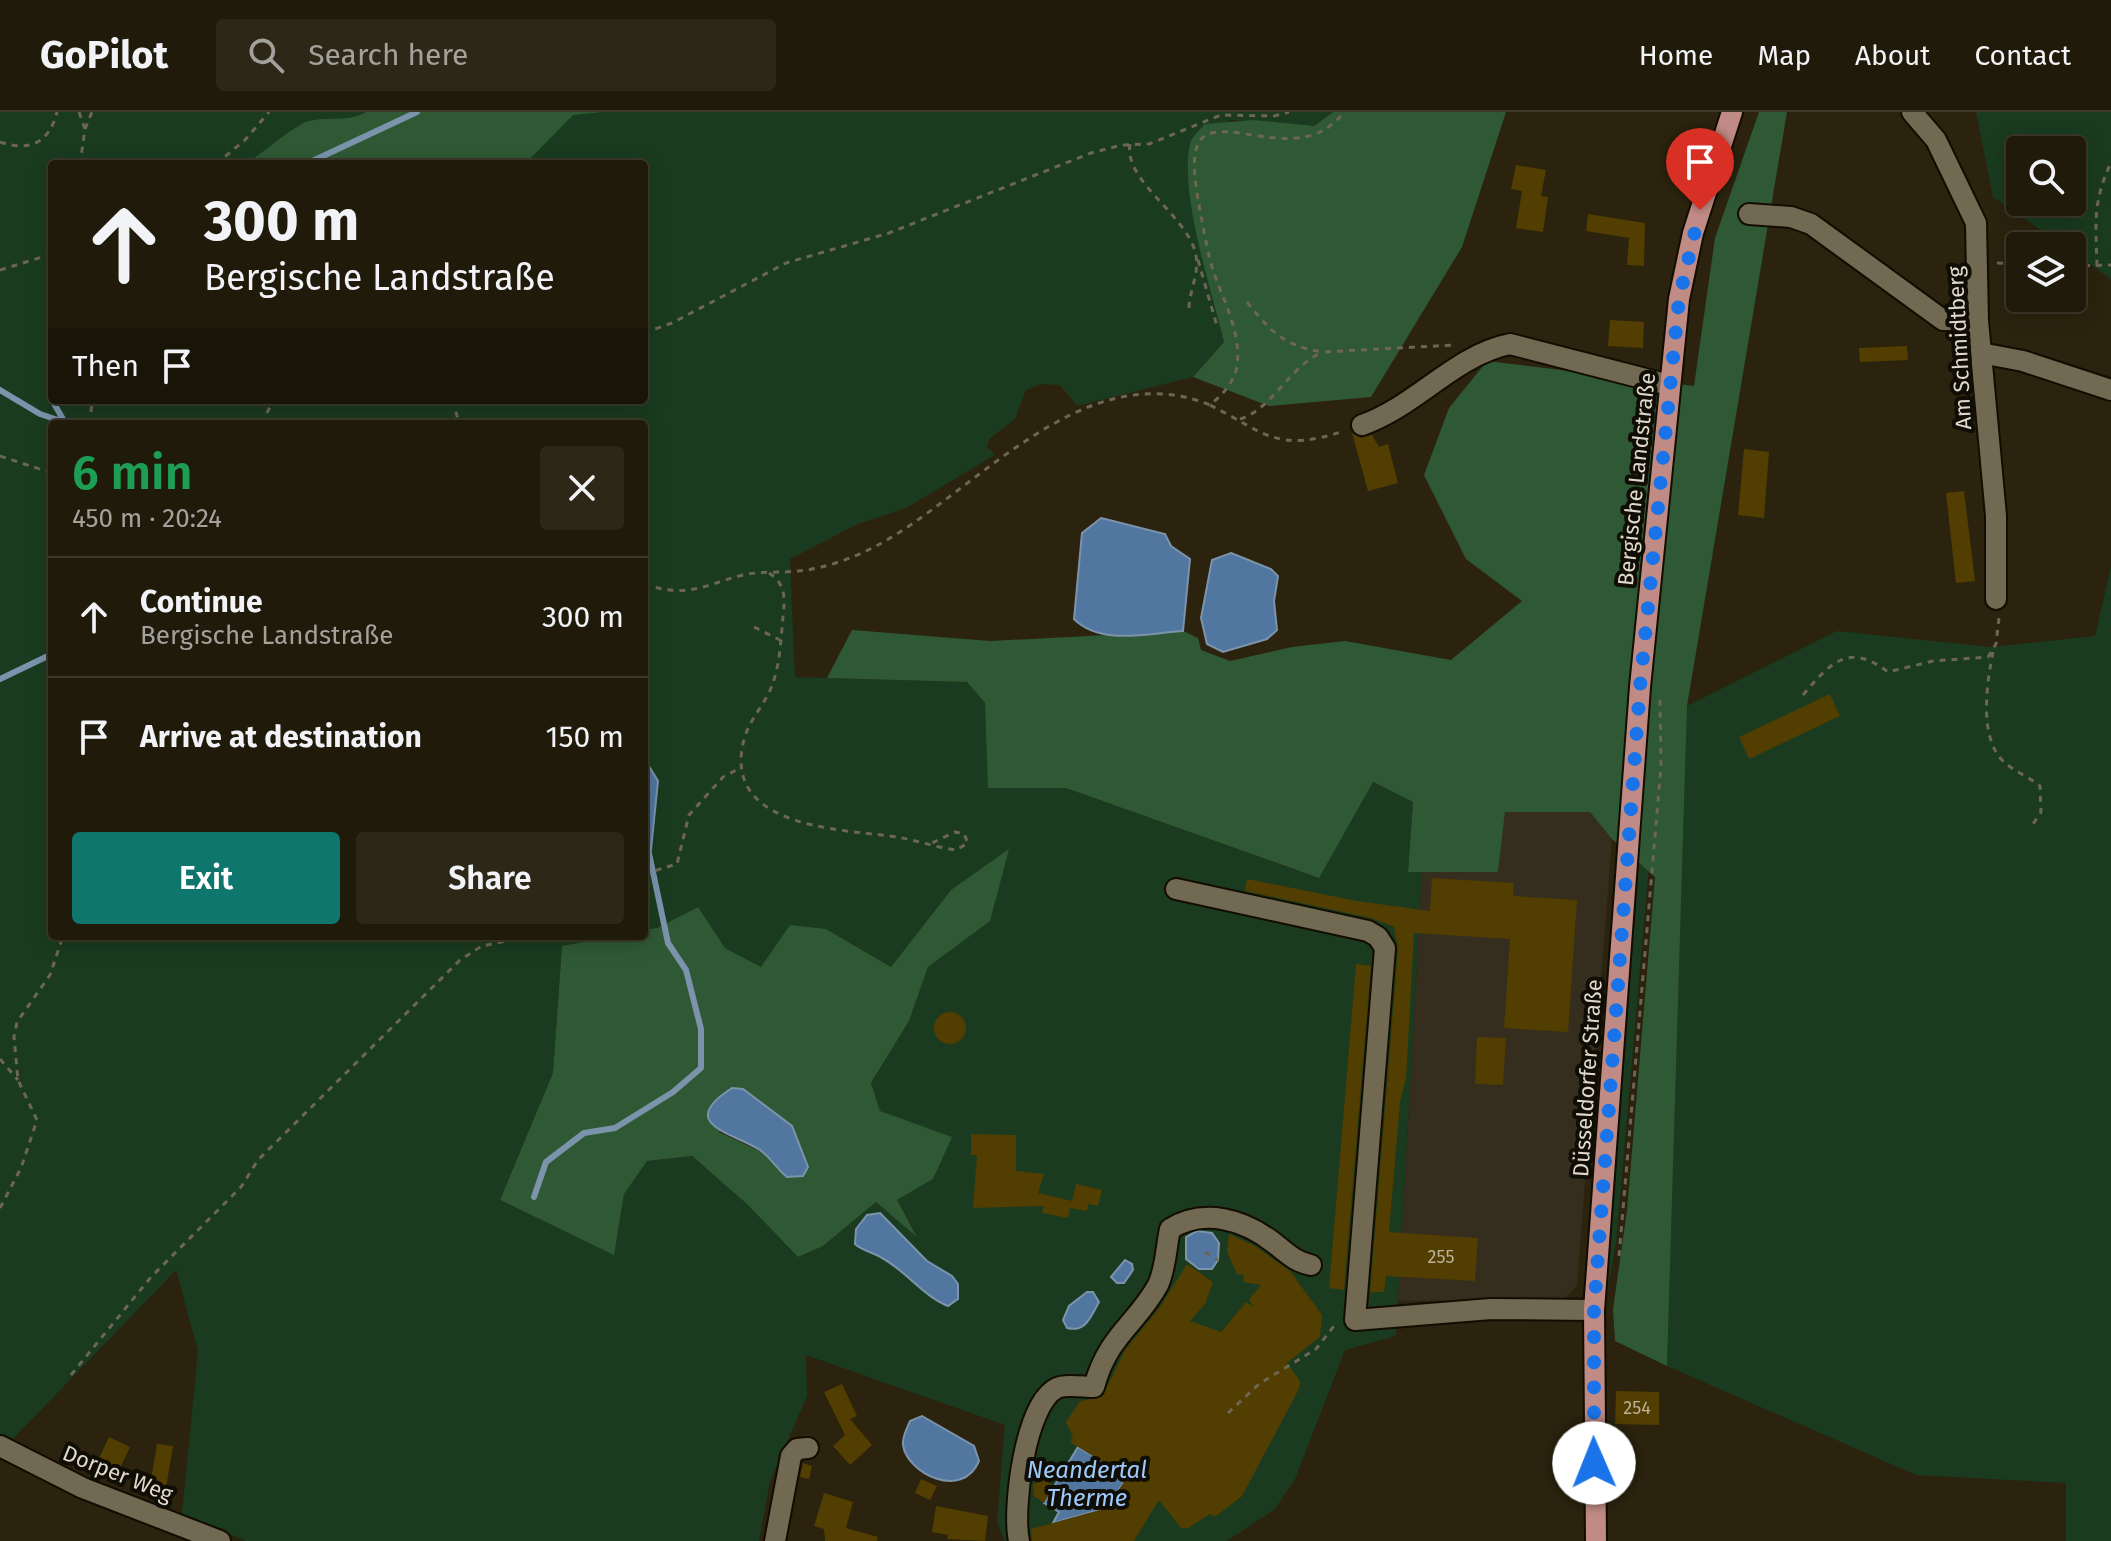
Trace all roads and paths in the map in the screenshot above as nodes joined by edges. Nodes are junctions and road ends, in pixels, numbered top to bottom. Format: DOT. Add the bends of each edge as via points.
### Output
graph roads {
  1 [pos="57,112"];
  2 [pos="79,112"];
  3 [pos="92,112"];
  4 [pos="269,112"];
  5 [pos="1289,112"];
  6 [pos="1344,112"];
  7 [pos="1732,112"];
  8 [pos="1912,112"];
  9 [pos="1232,125"];
  10 [pos="1243,126"];
  11 [pos="85,129"];
  12 [pos="0,142"];
  13 [pos="1130,144"];
  14 [pos="81,160"];
  15 [pos="220,160"];
  16 [pos="2111,163"];
  17 [pos="1749,214"];
  18 [pos="1195,253"];
  19 [pos="48,255"];
  20 [pos="1978,259"];
  21 [pos="2006,262"];
  22 [pos="2111,265"];
  23 [pos="2086,266"];
  24 [pos="2097,266"];
  25 [pos="0,270"];
  26 [pos="1247,302"];
  27 [pos="1189,312"];
  28 [pos="1978,321"];
  29 [pos="1217,326"];
  30 [pos="648,332"];
  31 [pos="1462,345"];
  32 [pos="1323,352"];
  33 [pos="1981,353"];
  34 [pos="1669,385"];
  35 [pos="2111,390"];
  36 [pos="1210,405"];
  37 [pos="1237,419"];
  38 [pos="1362,425"];
  39 [pos="0,456"];
  40 [pos="48,473"];
  41 [pos="768,573"];
  42 [pos="648,585"];
  43 [pos="1996,599"];
  44 [pos="1647,619"];
  45 [pos="754,627"];
  46 [pos="780,640"];
  47 [pos="1993,652"];
  48 [pos="1660,689"];
  49 [pos="1803,695"];
  50 [pos="742,767"];
  51 [pos="2031,827"];
  52 [pos="932,843"];
  53 [pos="648,873"];
  54 [pos="1176,889"];
  55 [pos="62,940"];
  56 [pos="510,940"];
  57 [pos="0,1059"];
  58 [pos="18,1080"];
  59 [pos="0,1208"];
  60 [pos="1205,1252"];
  61 [pos="1218,1260"];
  62 [pos="1618,1263"];
  63 [pos="1311,1265"];
  64 [pos="1594,1310"];
  65 [pos="1339,1320"];
  66 [pos="71,1375"];
  67 [pos="1228,1413"];
  68 [pos="0,1446"];
  69 [pos="808,1448"];
  70 [pos="220,1541"];
  71 [pos="775,1541"];
  72 [pos="1019,1541"];
  73 [pos="1596,1541"];
  1 -- 12 [label="path" via="39,144 24,148"];
  2 -- 11 [label="path"];
  3 -- 11 [label="path"];
  4 -- 15 [label="path"];
  5 -- 13 [label="path" via="1221,115 1158,141"];
  6 -- 10 [label="path" via="1311,136"];
  7 -- 34 [label="main road, Bergische Landstraße" via="1684,265"];
  8 -- 20 [label="street, Am Schmidtberg" via="1936,140 1976,223"];
  9 -- 36 [label="path" via="1204,134 1195,161 1210,260 1236,349 1230,385"];
  11 -- 14 [label="path"];
  13 -- 18 [label="path" via="1133,170 1168,205"];
  13 -- 30 [label="path" via="1091,153 852,246 786,263"];
  16 -- 24 [label="path" via="2093,217"];
  17 -- 28 [label="street" via="1811,224 1943,320"];
  18 -- 27 [label="path" via="1197,278"];
  18 -- 29 [label="path"];
  19 -- 25 [label="path"];
  20 -- 21 [label="path"];
  20 -- 28 [label="street, Am Schmidtberg"];
  22 -- 24 [label="path"];
  23 -- 24 [label="path"];
  26 -- 32 [label="path" via="1294,347"];
  28 -- 33 [label="street, Am Schmidtberg"];
  31 -- 32 [label="path"];
  32 -- 37 [label="path" via="1307,359 1256,411"];
  33 -- 35 [label="street"];
  33 -- 43 [label="street, Am Schmidtberg" via="1996,516"];
  34 -- 38 [label="street" via="1510,344 1484,351 1383,418"];
  34 -- 44 [label="main road, Bergische Landstraße"];
  36 -- 37 [label="path"];
  36 -- 41 [label="path" via="1164,393 1105,401 1056,422 877,546 811,569"];
  37 -- 38 [label="path" via="1280,441 1313,440"];
  39 -- 40 [label="path"];
  41 -- 42 [label="path" via="696,591"];
  41 -- 46 [label="path" via="784,590"];
  43 -- 47 [label="path"];
  44 -- 64 [label="main road, Düsseldorfer Straße"];
  45 -- 46 [label="path"];
  46 -- 50 [label="path" via="773,684 745,736"];
  47 -- 49 [label="path" via="1973,660 1933,661 1888,672 1870,658 1849,656"];
  47 -- 51 [label="path" via="1987,717 2002,760 2040,786 2041,812"];
  48 -- 62 [label="path" via="1661,766"];
  50 -- 52 [label="path" via="756,795 793,822"];
  50 -- 53 [label="path" via="723,777 693,808 679,859 669,869"];
  52 -- 52 [label="path" via="956,850 968,843 964,834 955,832"];
  54 -- 64 [label="street" via="1368,931 1385,948 1355,1320 1491,1309"];
  55 -- 58 [label="path" via="50,975 17,1022"];
  56 -- 66 [label="path" via="482,946 460,960 364,1060 326,1091 151,1277"];
  57 -- 58 [label="path"];
  58 -- 59 [label="path" via="37,1120"];
  60 -- 61 [label="path"];
  63 -- 72 [label="street" via="1299,1263 1256,1231 1231,1221 1207,1216 1186,1219 1170,1229 1163,1273 1101,1361 1094,1387 1058,1387 1037,1412 1015,1499"];
  64 -- 73 [label="main road, Düsseldorfer Straße"];
  65 -- 67 [label="path" via="1316,1349 1259,1384"];
  68 -- 70 [label="street, Dorper Weg" via="83,1488"];
  69 -- 71 [label="street" via="791,1456"];
}
